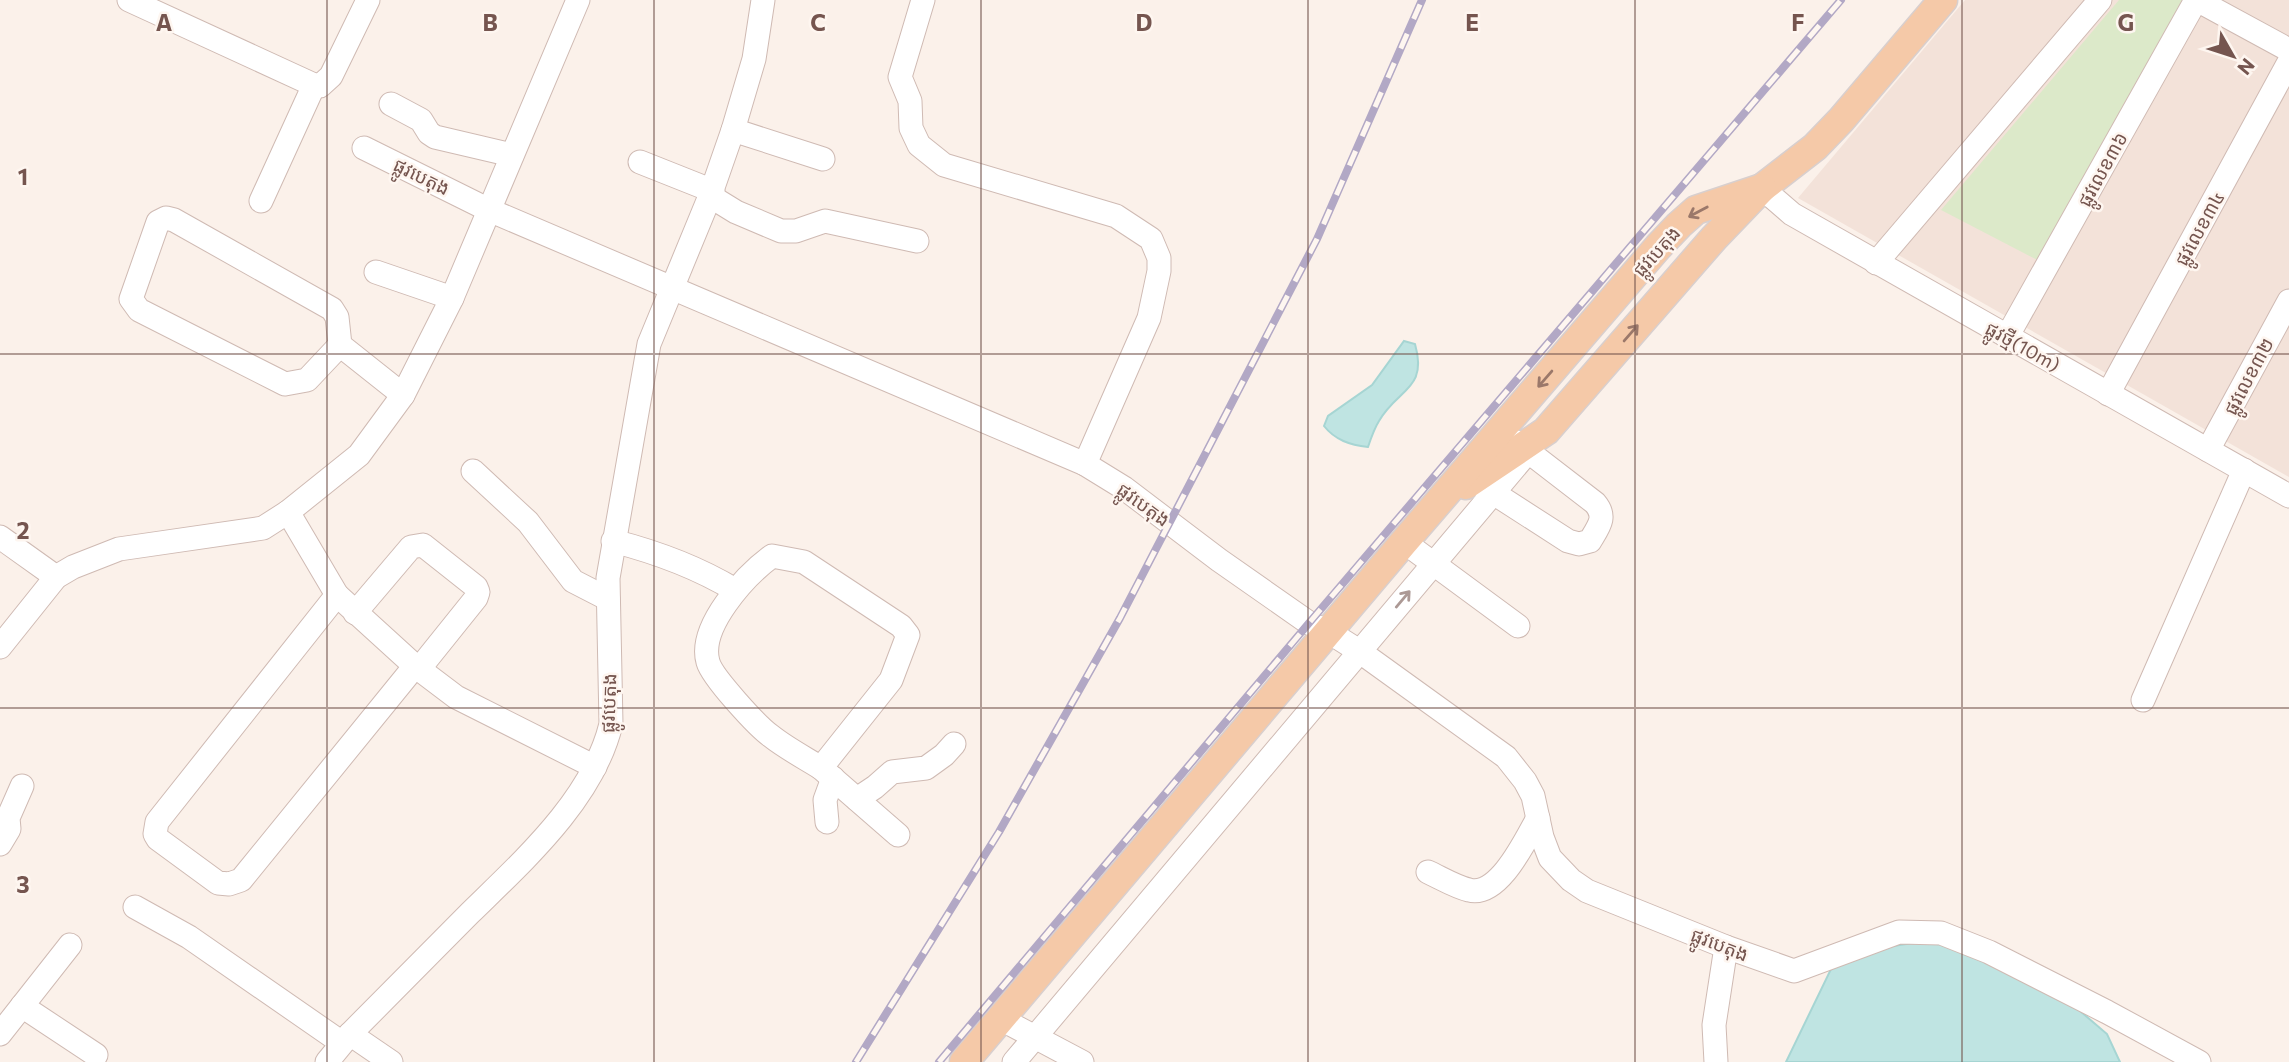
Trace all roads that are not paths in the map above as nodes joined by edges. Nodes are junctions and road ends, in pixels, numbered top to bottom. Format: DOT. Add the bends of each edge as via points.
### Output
graph roads {
  1 [pos="129,0"];
  2 [pos="368,0"];
  3 [pos="578,0"];
  4 [pos="763,0"];
  5 [pos="923,0"];
  6 [pos="1943,0"];
  7 [pos="2100,0"];
  8 [pos="2196,0"];
  9 [pos="2289,50"];
  10 [pos="2289,62"];
  11 [pos="314,85"];
  12 [pos="391,104"];
  13 [pos="733,130"];
  14 [pos="365,148"];
  15 [pos="512,155"];
  16 [pos="824,159"];
  17 [pos="640,162"];
  18 [pos="1762,188"];
  19 [pos="711,194"];
  20 [pos="261,201"];
  21 [pos="489,209"];
  22 [pos="917,241"];
  23 [pos="1875,263"];
  24 [pos="376,272"];
  25 [pos="672,287"];
  26 [pos="452,298"];
  27 [pos="2289,301"];
  28 [pos="2007,337"];
  29 [pos="340,345"];
  30 [pos="2109,394"];
  31 [pos="403,395"];
  32 [pos="1525,440"];
  33 [pos="2208,450"];
  34 [pos="1085,464"];
  35 [pos="2244,470"];
  36 [pos="473,471"];
  37 [pos="1477,482"];
  38 [pos="2289,496"];
  39 [pos="288,512"];
  40 [pos="0,537"];
  41 [pos="613,541"];
  42 [pos="1404,542"];
  43 [pos="1433,563"];
  44 [pos="56,577"];
  45 [pos="735,590"];
  46 [pos="337,594"];
  47 [pos="608,599"];
  48 [pos="355,613"];
  49 [pos="1518,626"];
  50 [pos="1329,632"];
  51 [pos="0,647"];
  52 [pos="1359,652"];
  53 [pos="417,668"];
  54 [pos="2143,700"];
  55 [pos="954,744"];
  56 [pos="595,767"];
  57 [pos="827,773"];
  58 [pos="22,786"];
  59 [pos="857,799"];
  60 [pos="1538,818"];
  61 [pos="827,822"];
  62 [pos="898,835"];
  63 [pos="0,844"];
  64 [pos="1428,872"];
  65 [pos="135,907"];
  66 [pos="70,946"];
  67 [pos="1726,947"];
  68 [pos="22,1006"];
  69 [pos="1001,1018"];
  70 [pos="0,1034"];
  71 [pos="1035,1037"];
  72 [pos="346,1038"];
  73 [pos="96,1055"];
  74 [pos="327,1062"];
  75 [pos="391,1062"];
  76 [pos="964,1062"];
  77 [pos="1014,1062"];
  78 [pos="1082,1062"];
  79 [pos="1716,1062"];
  80 [pos="2199,1062"];
  1 -- 11 [label="street"];
  2 -- 11 [label="street" via="331,76"];
  3 -- 15 [label="street"];
  4 -- 13 [label="street, ផ្លូវបេតុង" via="754,59"];
  5 -- 34 [label="street" via="900,77 919,145 944,165 1116,216 1152,239 1159,258 1149,318"];
  6 -- 18 [label="main road, ផ្លូវបេតុង" via="1815,148"];
  7 -- 23 [label="street"];
  8 -- 9 [label="street"];
  8 -- 28 [label="street, ផ្លូវលេខ៣៦"];
  10 -- 30 [label="street, ផ្លូវលេខ៣៤"];
  11 -- 20 [label="street"];
  12 -- 15 [label="street" via="421,120 435,136"];
  13 -- 16 [label="street"];
  13 -- 19 [label="street, ផ្លូវបេតុង"];
  14 -- 21 [label="street, ផ្លូវបេតុង"];
  15 -- 21 [label="street"];
  17 -- 19 [label="street"];
  18 -- 23 [label="street, ផ្លូវថ្មី(10m)" via="1791,215"];
  32 -- 18 [label="main road, ផ្លូវបេតុង, one-way"];
  18 -- 32 [label="main road, ផ្លូវបេតុង, one-way" via="1696,210 1679,225"];
  19 -- 22 [label="street" via="736,212 781,231 796,232 825,221"];
  19 -- 25 [label="street, ផ្លូវបេតុង"];
  21 -- 25 [label="street, ផ្លូវបេតុង"];
  21 -- 26 [label="street"];
  23 -- 28 [label="street, ផ្លូវថ្មី(10m)"];
  24 -- 26 [label="street"];
  25 -- 34 [label="street, ផ្លូវបេតុង"];
  25 -- 41 [label="street, ផ្លូវបេតុង" via="649,344"];
  26 -- 31 [label="street"];
  27 -- 33 [label="street, ផ្លូវលេខ៣២"];
  28 -- 30 [label="street, ផ្លូវថ្មី(10m)"];
  29 -- 29 [label="street" via="307,380 285,384 139,310 131,299 158,222 174,220 332,309"];
  29 -- 31 [label="street"];
  30 -- 33 [label="street, ផ្លូវថ្មី(10m)"];
  31 -- 39 [label="street" via="359,455"];
  32 -- 37 [label="main road, ផ្លូវបេតុង"];
  32 -- 37 [label="street" via="1602,511 1602,521 1590,541 1568,541"];
  33 -- 35 [label="street, ផ្លូវថ្មី(10m)"];
  34 -- 50 [label="street, ផ្លូវបេតុង" via="1309,623"];
  35 -- 38 [label="street, ផ្លូវថ្មី(10m)"];
  35 -- 54 [label="street"];
  36 -- 47 [label="street" via="528,522 573,581"];
  37 -- 42 [label="main road, ផ្លូវបេតុង" via="1435,506"];
  37 -- 43 [label="street"];
  39 -- 44 [label="street" via="263,528 119,548"];
  39 -- 46 [label="street"];
  40 -- 44 [label="street"];
  41 -- 45 [label="street" via="707,573"];
  41 -- 47 [label="street, ផ្លូវបេតុង"];
  42 -- 43 [label="street"];
  42 -- 50 [label="main road, ផ្លូវបេតុង"];
  43 -- 49 [label="street"];
  52 -- 43 [label="street, one-way"];
  44 -- 51 [label="street"];
  45 -- 57 [label="street" via="710,633 706,650 715,676 769,735"];
  45 -- 57 [label="street" via="772,556 789,558 804,562 908,635 891,680"];
  46 -- 48 [label="street"];
  46 -- 53 [label="street" via="157,822 158,839 218,883 241,880"];
  47 -- 56 [label="street, ផ្លូវបេតុង" via="611,724"];
  48 -- 53 [label="street"];
  48 -- 53 [label="street" via="418,544 476,587 476,598"];
  50 -- 52 [label="street, ផ្លូវបេតុង"];
  50 -- 69 [label="main road, ផ្លូវបេតុង"];
  52 -- 60 [label="street, ផ្លូវបេតុង" via="1506,757 1533,796"];
  52 -- 71 [label="street"];
  53 -- 56 [label="street" via="456,697"];
  55 -- 59 [label="street" via="926,768 892,772"];
  56 -- 72 [label="street, ផ្លូវបេតុង" via="538,846"];
  57 -- 59 [label="street"];
  57 -- 61 [label="street"];
  58 -- 63 [label="street"];
  59 -- 62 [label="street"];
  60 -- 64 [label="street" via="1499,879 1485,890 1471,891"];
  60 -- 67 [label="street, ផ្លូវបេតុង" via="1550,858 1587,891"];
  65 -- 72 [label="street"];
  66 -- 68 [label="street"];
  67 -- 79 [label="street" via="1714,1025"];
  67 -- 80 [label="street, ផ្លូវបេតុង" via="1794,971 1899,932 1941,933 1989,952"];
  68 -- 70 [label="street"];
  68 -- 73 [label="street"];
  69 -- 71 [label="street"];
  69 -- 76 [label="main road, ផ្លូវបេតុង"];
  71 -- 77 [label="street"];
  71 -- 78 [label="street"];
  72 -- 74 [label="street, ផ្លូវបេតុង"];
  72 -- 75 [label="street"];
}
